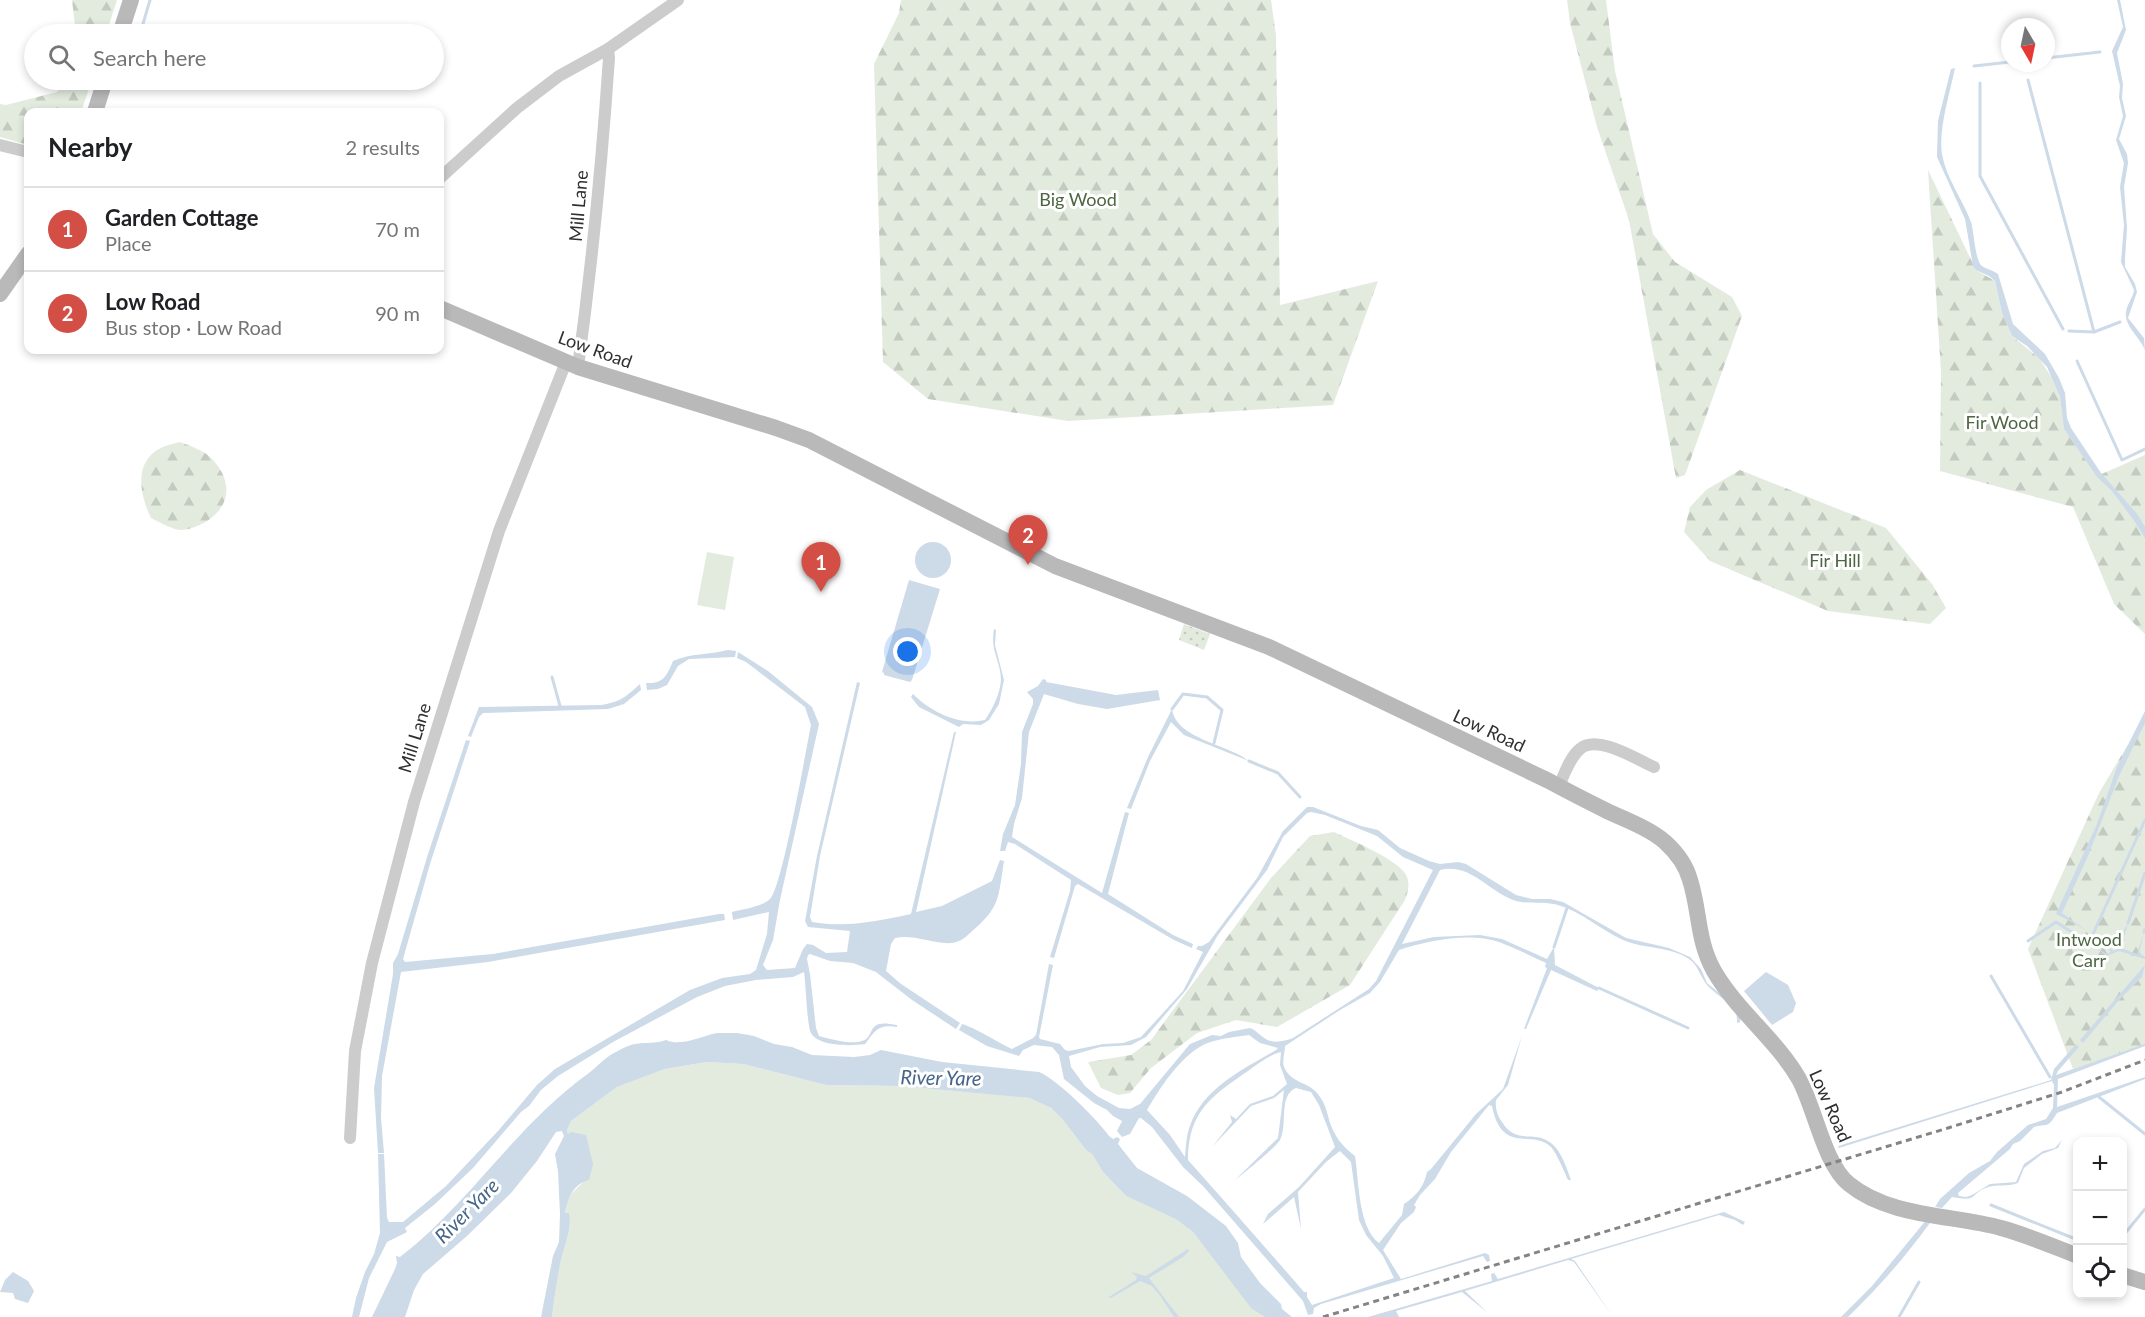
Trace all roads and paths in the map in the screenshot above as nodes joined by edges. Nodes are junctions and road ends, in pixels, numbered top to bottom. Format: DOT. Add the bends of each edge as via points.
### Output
graph roads {
  1 [pos="131,0"];
  2 [pos="678,0"];
  3 [pos="123,24"];
  4 [pos="608,49"];
  5 [pos="102,90"];
  6 [pos="96,108"];
  7 [pos="0,145"];
  8 [pos="24,151"];
  9 [pos="444,174"];
  10 [pos="24,260"];
  11 [pos="0,294"];
  12 [pos="444,310"];
  13 [pos="572,364"];
  14 [pos="1654,767"];
  15 [pos="1559,786"];
  16 [pos="350,1138"];
  17 [pos="2073,1254"];
  18 [pos="2127,1277"];
  19 [pos="2145,1282"];
  1 -- 3 [label="street"];
  2 -- 4 [label="street"];
  4 -- 9 [label="street" via="559,76 517,108"];
  4 -- 13 [label="street, Mill Lane" via="591,269"];
  5 -- 6 [label="street"];
  7 -- 8 [label="street"];
  10 -- 11 [label="street"];
  12 -- 13 [label="street, Low Road"];
  13 -- 15 [label="street, Low Road" via="809,440 1055,566 1269,647"];
  13 -- 16 [label="street, Mill Lane" via="499,531 414,802 370,974 356,1051"];
  14 -- 15 [label="street" via="1602,744 1591,744 1579,749"];
  15 -- 17 [label="street, Low Road" via="1664,840 1676,853 1690,879 1699,930 1710,962 1725,988 1798,1078 1840,1175 1860,1193 1883,1202 2000,1228"];
  18 -- 19 [label="street"];
}
